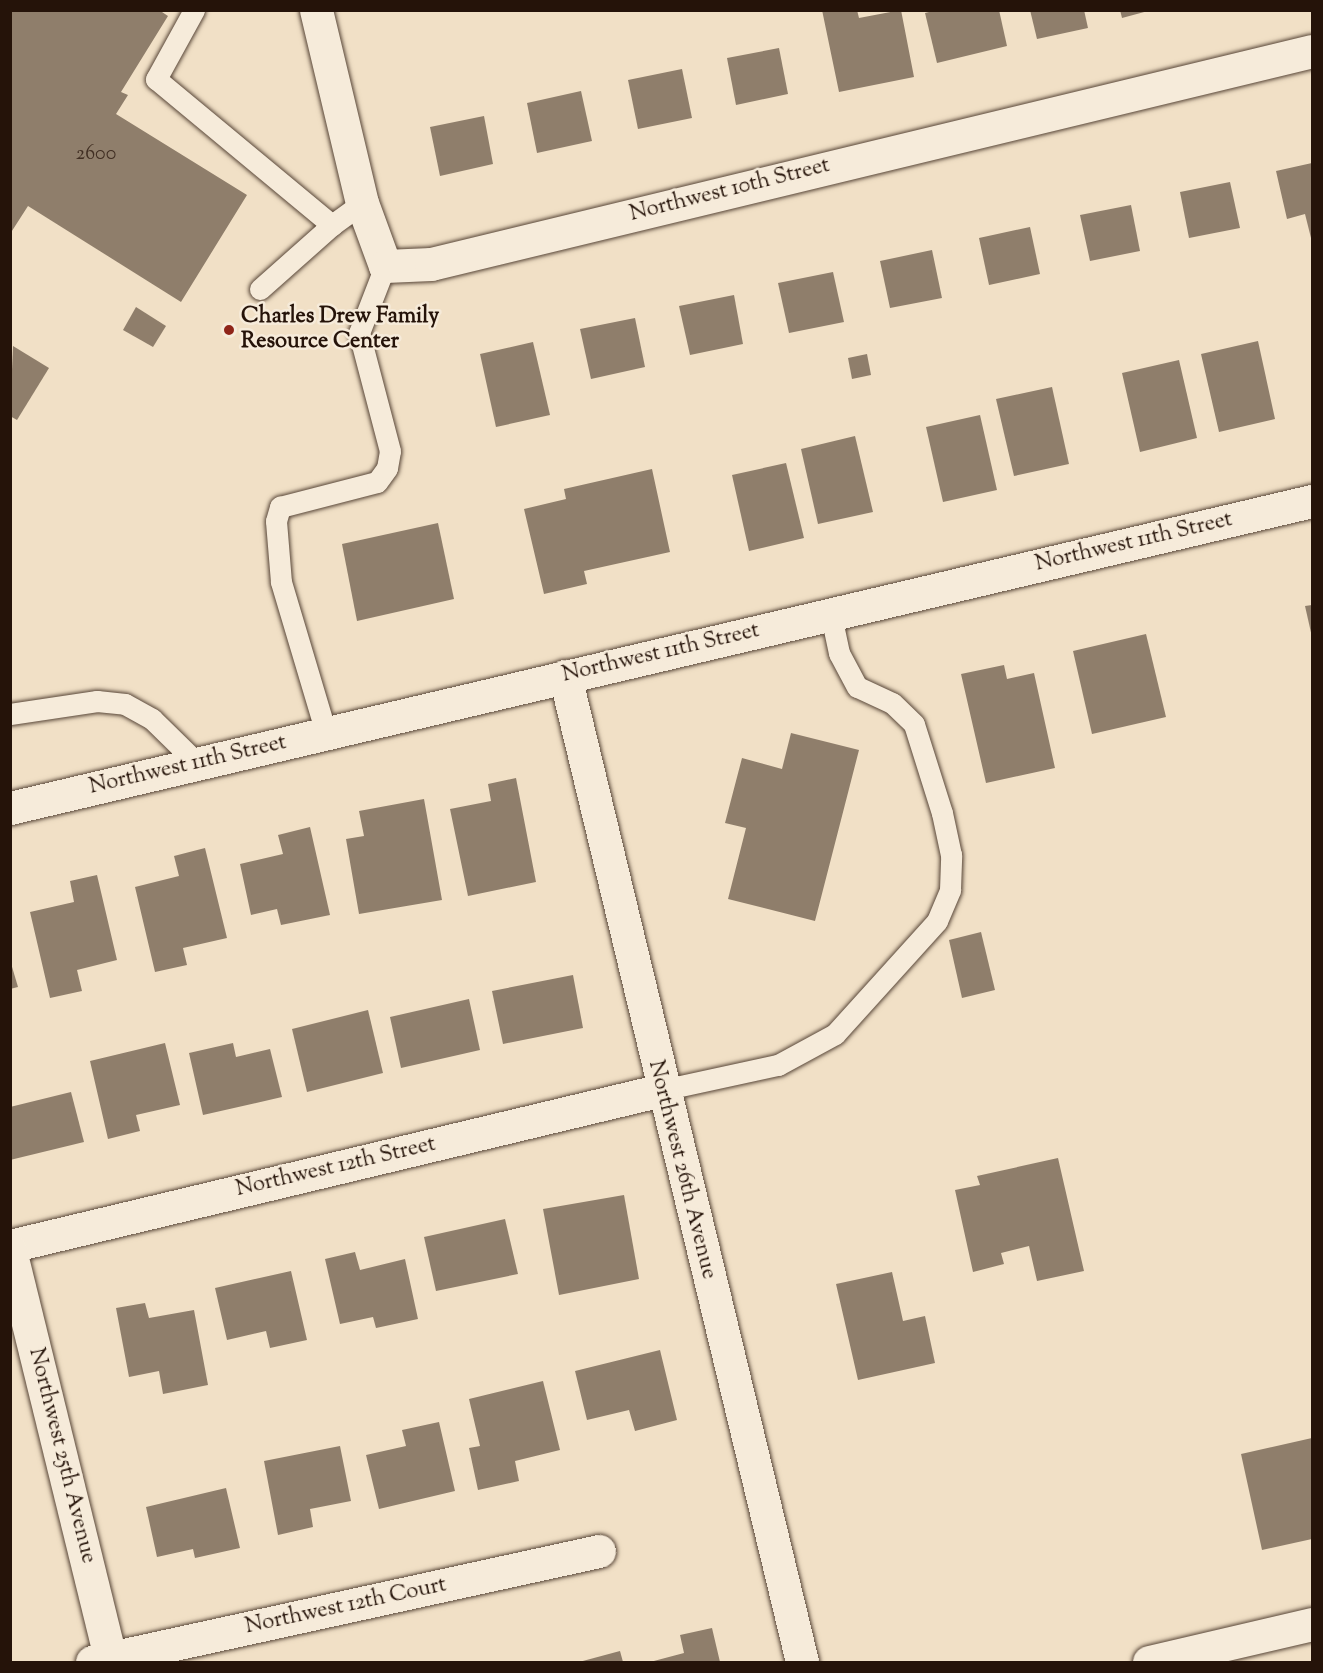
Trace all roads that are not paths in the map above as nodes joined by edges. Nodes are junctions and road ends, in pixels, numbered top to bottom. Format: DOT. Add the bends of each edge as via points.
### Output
graph roads {
  1 [pos="194,10"];
  2 [pos="319,20"];
  3 [pos="1312,51"];
  4 [pos="362,203"];
  5 [pos="332,225"];
  6 [pos="385,266"];
  7 [pos="260,289"];
  8 [pos="1312,501"];
  9 [pos="831,614"];
  10 [pos="564,676"];
  11 [pos="10,714"];
  12 [pos="326,734"];
  13 [pos="198,764"];
  14 [pos="10,808"];
  15 [pos="662,1090"];
  16 [pos="10,1248"];
  17 [pos="599,1551"];
  18 [pos="1312,1624"];
  19 [pos="104,1661"];
  20 [pos="802,1662"];
  21 [pos="1149,1662"];
  1 -- 5 [label="lane" via="156,79"];
  2 -- 4 [label="street"];
  3 -- 6 [label="street, Northwest 10th Street" via="431,264"];
  4 -- 5 [label="lane"];
  4 -- 6 [label="street"];
  5 -- 7 [label="lane"];
  6 -- 12 [label="lane" via="359,333 390,451 387,468 377,482 280,507 276,521 281,582"];
  8 -- 9 [label="street, Northwest 11th Street"];
  9 -- 10 [label="street, Northwest 11th Street"];
  9 -- 15 [label="lane" via="839,653 857,687 892,703 914,724 942,813 951,855 950,890 937,921 835,1034 778,1065"];
  10 -- 12 [label="street, Northwest 11th Street"];
  10 -- 15 [label="street, Northwest 26th Avenue"];
  11 -- 13 [label="lane" via="97,701 125,704 152,719"];
  12 -- 13 [label="street, Northwest 11th Street"];
  13 -- 14 [label="street, Northwest 11th Street"];
  15 -- 16 [label="street, Northwest 12th Street"];
  15 -- 20 [label="street, Northwest 26th Avenue"];
  16 -- 19 [label="street, Northwest 25th Avenue"];
  17 -- 19 [label="street, Northwest 12th Court"];
  18 -- 21 [label="street"];
}
